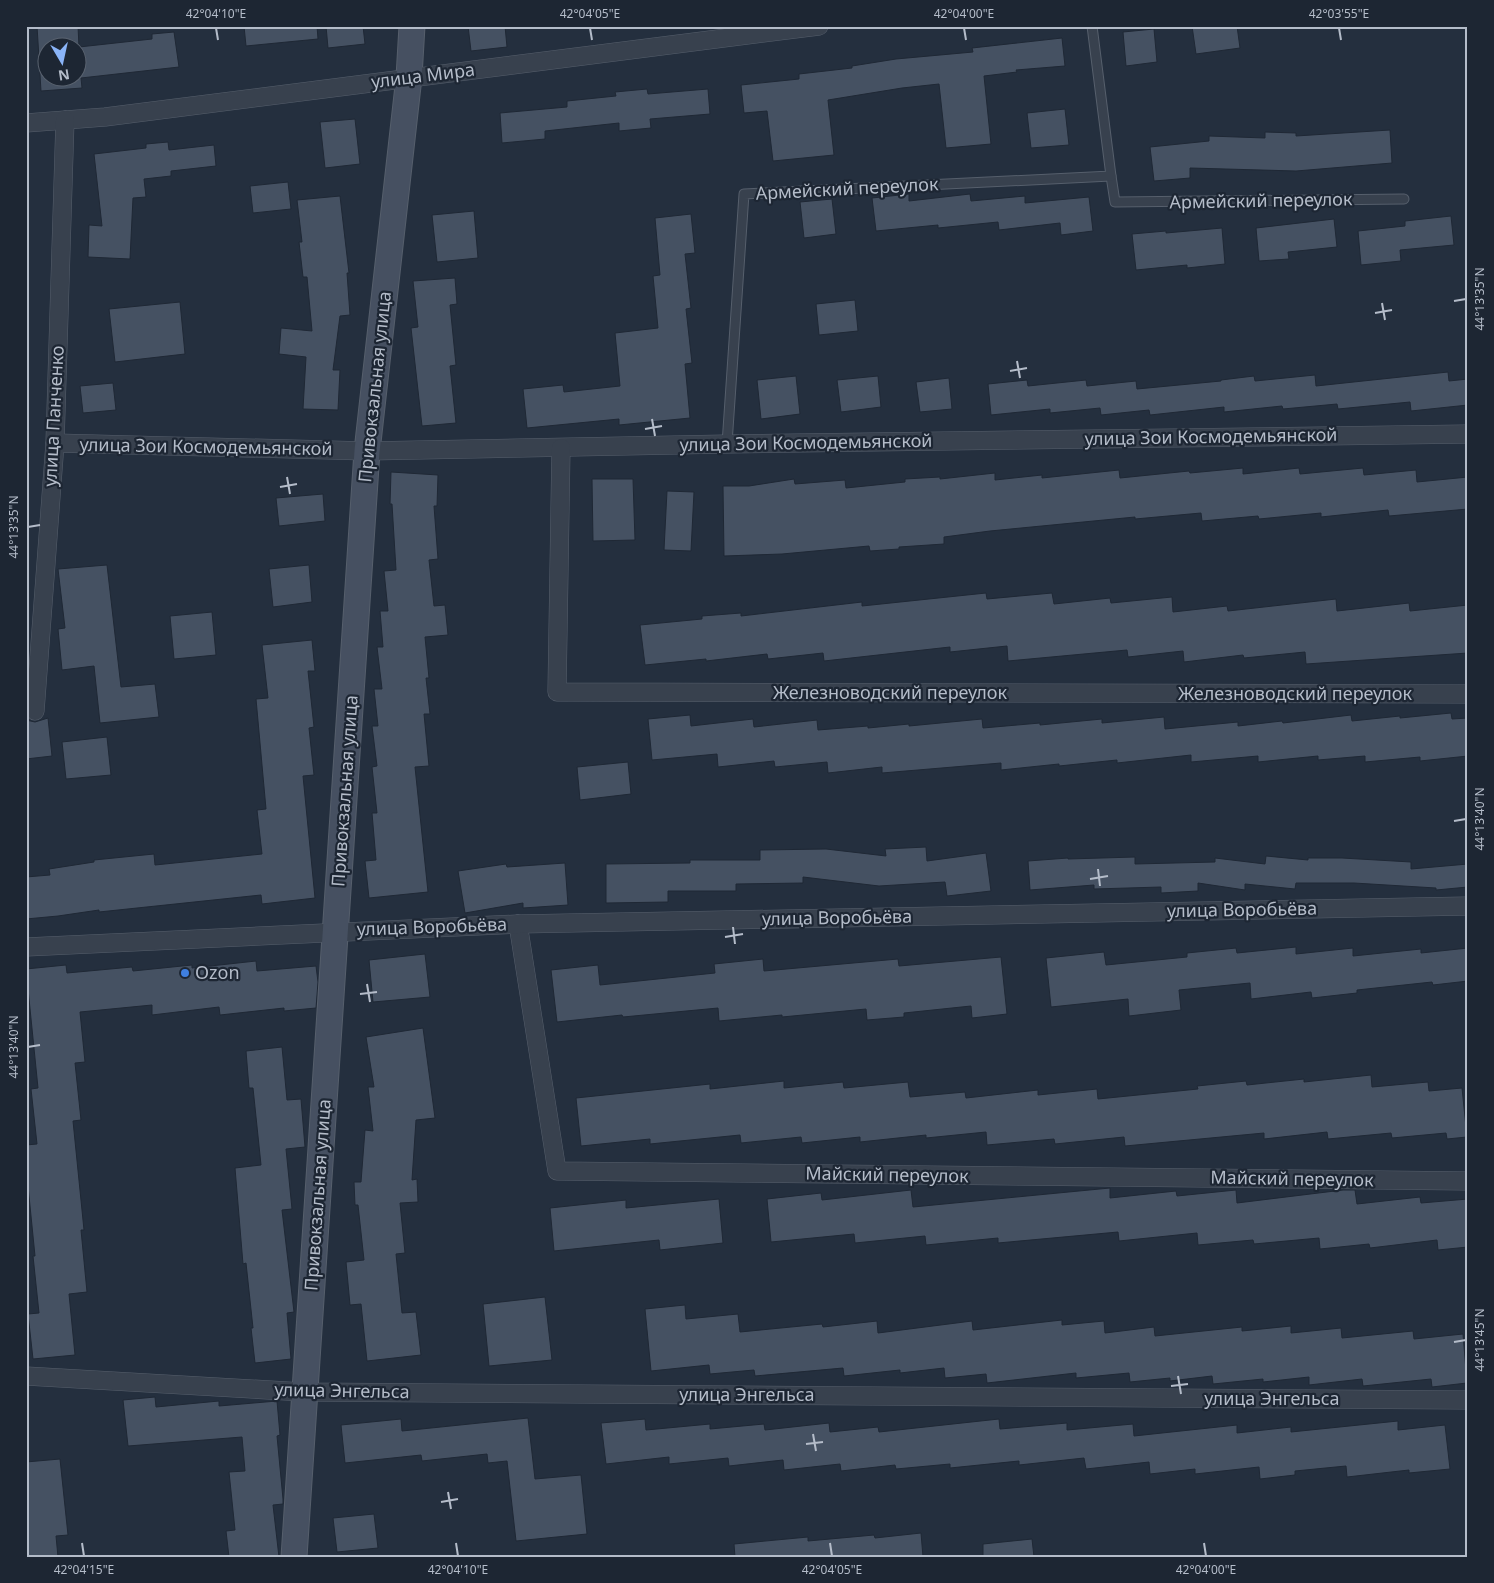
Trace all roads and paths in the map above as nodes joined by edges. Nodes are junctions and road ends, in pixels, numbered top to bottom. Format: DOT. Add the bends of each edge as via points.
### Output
graph roads {
  1 [pos="412,26"];
  2 [pos="819,26"];
  3 [pos="1092,26"];
  4 [pos="409,77"];
  5 [pos="66,120"];
  6 [pos="26,123"];
  7 [pos="1111,176"];
  8 [pos="1404,199"];
  9 [pos="1468,434"];
  10 [pos="55,443"];
  11 [pos="726,444"];
  12 [pos="561,448"];
  13 [pos="367,451"];
  14 [pos="1468,694"];
  15 [pos="35,711"];
  16 [pos="1468,906"];
  17 [pos="518,924"];
  18 [pos="336,932"];
  19 [pos="26,947"];
  20 [pos="1468,1181"];
  21 [pos="26,1376"];
  22 [pos="304,1392"];
  23 [pos="1468,1400"];
  24 [pos="294,1557"];
  1 -- 4 [label="street, Привокзальная улица"];
  2 -- 4 [label="street, улица Мира"];
  3 -- 7 [label="lane, Армейский переулок"];
  4 -- 5 [label="street, улица Мира"];
  4 -- 13 [label="street, Привокзальная улица"];
  5 -- 6 [label="street, улица Мира"];
  5 -- 10 [label="street, улица Панченко"];
  7 -- 8 [label="lane, Армейский переулок" via="1115,202"];
  7 -- 11 [label="lane, Армейский переулок" via="744,194"];
  9 -- 11 [label="street, улица Зои Космодемьянской"];
  10 -- 13 [label="street, улица Зои Космодемьянской"];
  10 -- 15 [label="street, улица Панченко"];
  11 -- 12 [label="street, улица Зои Космодемьянской"];
  12 -- 13 [label="street, улица Зои Космодемьянской"];
  12 -- 14 [label="street, Железноводский переулок" via="557,692"];
  13 -- 18 [label="street, Привокзальная улица"];
  16 -- 17 [label="street, улица Воробьёва"];
  17 -- 18 [label="street, улица Воробьёва"];
  17 -- 20 [label="street, Майский переулок" via="557,1171"];
  18 -- 19 [label="street, улица Воробьёва"];
  18 -- 22 [label="street, Привокзальная улица"];
  21 -- 22 [label="street, улица Энгельса"];
  22 -- 23 [label="street, улица Энгельса"];
  22 -- 24 [label="street, Привокзальная улица"];
}
